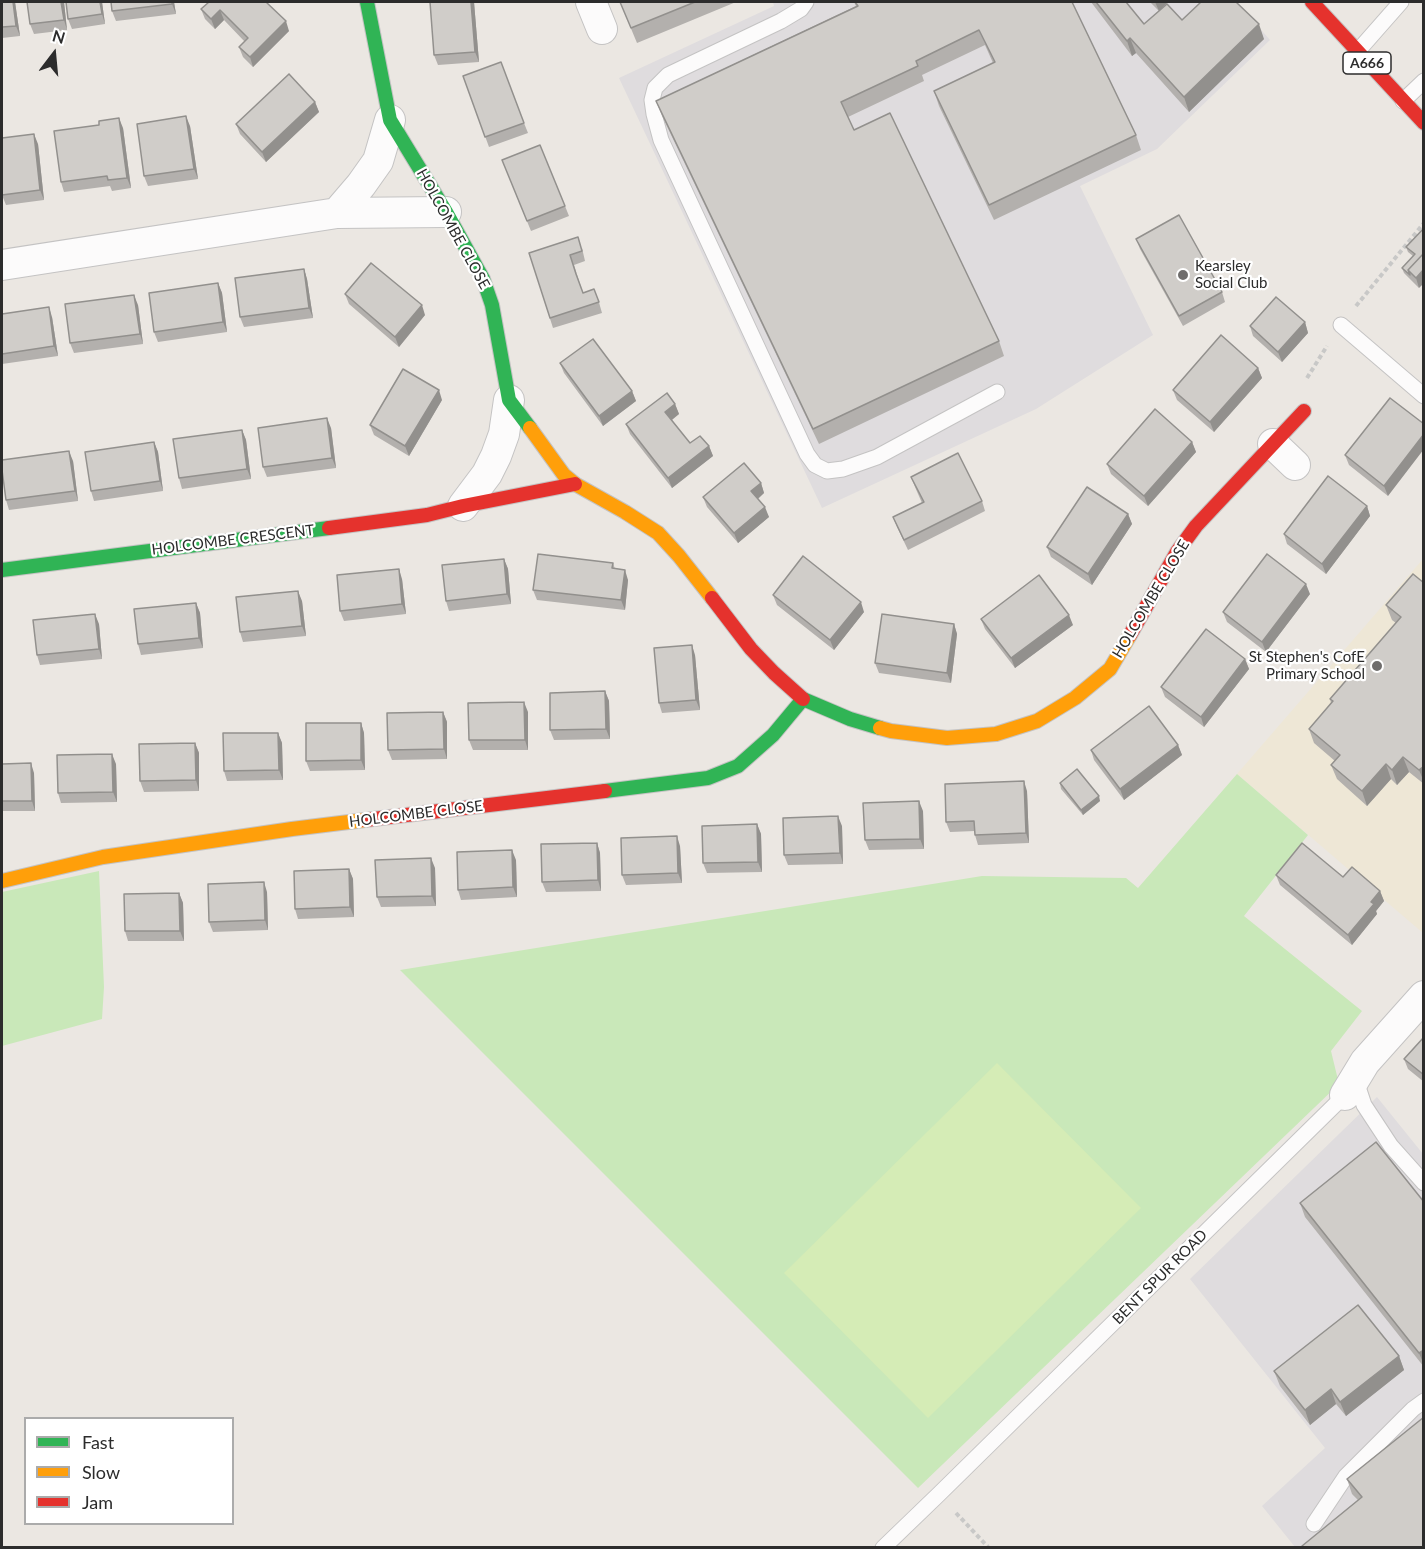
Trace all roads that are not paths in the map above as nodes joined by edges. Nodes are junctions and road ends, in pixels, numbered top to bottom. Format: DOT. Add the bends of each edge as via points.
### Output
graph roads {
  1 [pos="367,2"];
  2 [pos="591,2"];
  3 [pos="806,2"];
  4 [pos="1312,2"];
  5 [pos="1401,2"];
  6 [pos="602,29"];
  7 [pos="1357,52"];
  8 [pos="1424,81"];
  9 [pos="1403,101"];
  10 [pos="390,120"];
  11 [pos="1424,123"];
  12 [pos="446,212"];
  13 [pos="336,213"];
  14 [pos="2,265"];
  15 [pos="1341,325"];
  16 [pos="997,392"];
  17 [pos="1424,396"];
  18 [pos="509,400"];
  19 [pos="1304,411"];
  20 [pos="1273,444"];
  21 [pos="1295,465"];
  22 [pos="575,484"];
  23 [pos="463,507"];
  24 [pos="2,570"];
  25 [pos="803,699"];
  26 [pos="2,881"];
  27 [pos="1424,996"];
  28 [pos="1350,1087"];
  29 [pos="1424,1183"];
  30 [pos="1424,1401"];
  31 [pos="1314,1524"];
  32 [pos="883,1548"];
  1 -- 10 [label="street, HOLCOMBE CLOSE"];
  2 -- 6 [label="street"];
  3 -- 16 [label="lane" via="782,21 668,75 655,88 652,100 661,140 807,454 814,465 827,471 843,469 877,457"];
  4 -- 7 [label="street, A666"];
  5 -- 7 [label="lane"];
  7 -- 9 [label="street, A666"];
  8 -- 9 [label="lane"];
  9 -- 11 [label="street, A666"];
  10 -- 12 [label="street, HOLCOMBE CLOSE"];
  10 -- 13 [label="street" via="378,161"];
  12 -- 13 [label="street"];
  12 -- 18 [label="street, HOLCOMBE CLOSE" via="483,279 492,305"];
  13 -- 14 [label="street"];
  15 -- 17 [label="lane"];
  18 -- 22 [label="street, HOLCOMBE CLOSE" via="564,475"];
  18 -- 23 [label="street" via="496,456"];
  19 -- 20 [label="street, HOLCOMBE CLOSE"];
  20 -- 21 [label="street"];
  20 -- 25 [label="street, HOLCOMBE CLOSE" via="1183,543 1110,669 1075,698 1037,721 996,734 947,738 891,731"];
  22 -- 23 [label="street, HOLCOMBE CRESCENT"];
  22 -- 25 [label="street, HOLCOMBE CLOSE" via="658,533 751,649"];
  23 -- 24 [label="street, HOLCOMBE CRESCENT" via="427,515"];
  25 -- 26 [label="street, HOLCOMBE CLOSE" via="773,735 738,766 708,778 292,829 103,857"];
  27 -- 28 [label="street, BENT SPUR ROAD" via="1365,1062"];
  28 -- 29 [label="lane"];
  28 -- 32 [label="lane, BENT SPUR ROAD"];
  30 -- 31 [label="lane" via="1346,1476"];
}
